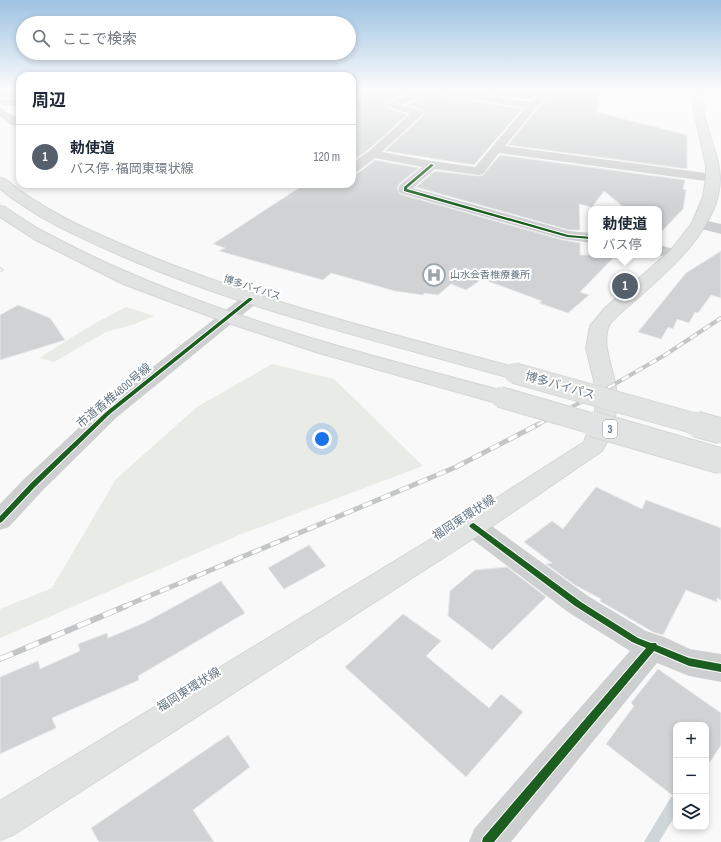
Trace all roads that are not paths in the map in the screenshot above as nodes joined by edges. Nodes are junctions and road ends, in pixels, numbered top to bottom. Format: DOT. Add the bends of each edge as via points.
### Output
graph roads {
  1 [pos="400,129"];
  2 [pos="513,129"];
  3 [pos="704,129"];
  4 [pos="497,149"];
  5 [pos="373,154"];
  6 [pos="432,165"];
  7 [pos="356,166"];
  8 [pos="713,178"];
  9 [pos="0,182"];
  10 [pos="0,210"];
  11 [pos="710,226"];
  12 [pos="588,238"];
  13 [pos="667,252"];
  14 [pos="661,258"];
  15 [pos="251,299"];
  16 [pos="228,317"];
  17 [pos="721,431"];
  18 [pos="721,461"];
  19 [pos="0,520"];
  20 [pos="473,526"];
  21 [pos="652,646"];
  22 [pos="721,668"];
  23 [pos="0,822"];
  24 [pos="487,842"];
  1 -- 5 [label="street"];
  2 -- 4 [label="street"];
  3 -- 8 [label="main road, 福岡東環状線"];
  4 -- 6 [label="street" via="478,171"];
  4 -- 8 [label="street"];
  5 -- 6 [label="street"];
  5 -- 7 [label="street"];
  6 -- 12 [label="street" via="405,190 568,236"];
  8 -- 11 [label="main road, 福岡東環状線"];
  9 -- 15 [label="main road, 博多バイパス / 3" via="10,191 67,225 156,266"];
  10 -- 16 [label="main road, 3" via="39,236 129,280"];
  11 -- 13 [label="main road, 福岡東環状線"];
  14 -- 20 [label="main road, 福岡東環状線" via="599,326 596,348 606,389 606,411 594,446"];
  15 -- 16 [label="street, 市道香椎4800号線"];
  15 -- 17 [label="main road, 博多バイパス / 3, bridge"];
  16 -- 18 [label="main road, 3, bridge" via="326,349"];
  16 -- 19 [label="street, 市道香椎4800号線" via="108,413"];
  20 -- 21 [label="street" via="578,604 635,640"];
  20 -- 23 [label="main road, 福岡東環状線"];
  21 -- 22 [label="street" via="689,662"];
  21 -- 24 [label="street"];
}
